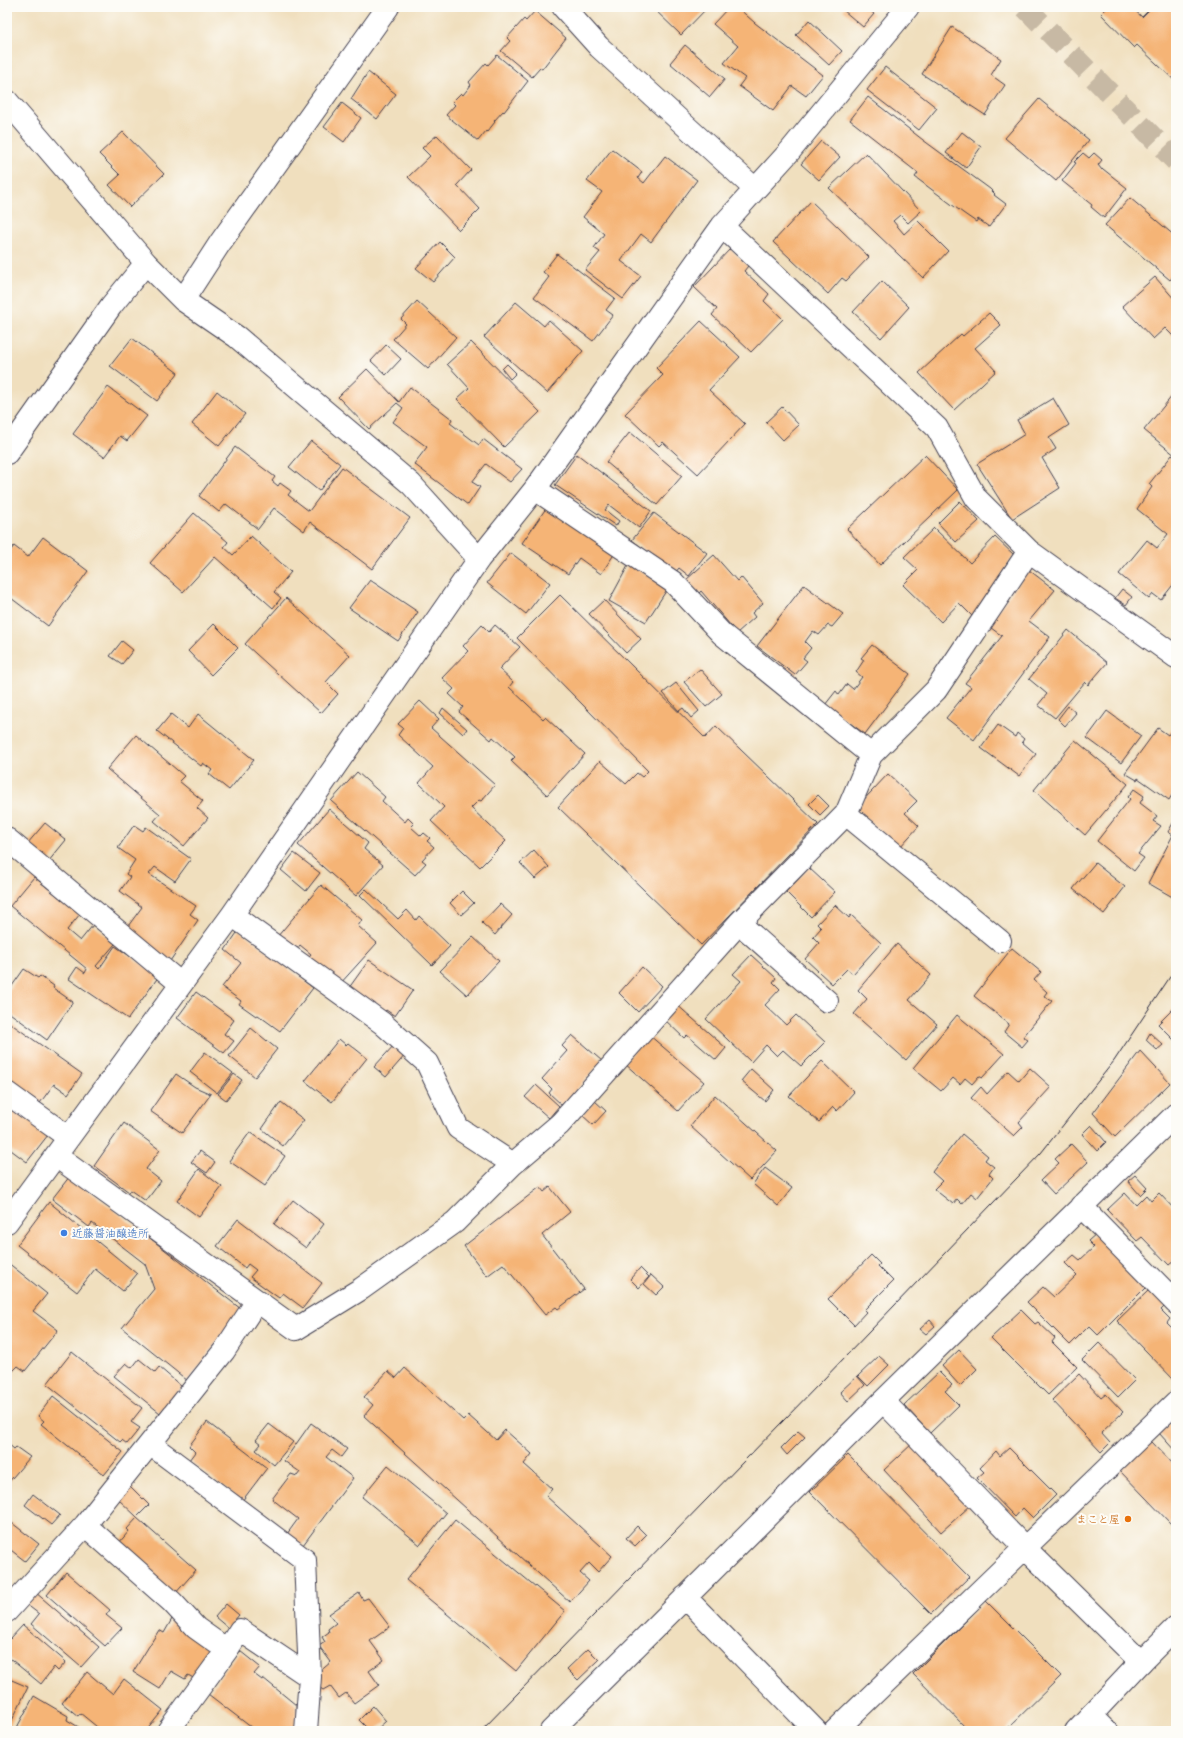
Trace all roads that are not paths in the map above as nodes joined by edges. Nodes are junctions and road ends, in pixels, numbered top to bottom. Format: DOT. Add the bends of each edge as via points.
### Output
graph roads {
  1 [pos="388,7"];
  2 [pos="563,7"];
  3 [pos="908,7"];
  4 [pos="7,101"];
  5 [pos="755,189"];
  6 [pos="722,226"];
  7 [pos="146,263"];
  8 [pos="183,300"];
  9 [pos="7,453"];
  10 [pos="535,489"];
  11 [pos="1029,550"];
  12 [pos="479,559"];
  13 [pos="1176,658"];
  14 [pos="872,755"];
  15 [pos="846,814"];
  16 [pos="7,839"];
  17 [pos="232,915"];
  18 [pos="739,923"];
  19 [pos="1000,941"];
  20 [pos="181,984"];
  21 [pos="827,1001"];
  22 [pos="7,1093"];
  23 [pos="1176,1114"];
  24 [pos="68,1137"];
  25 [pos="56,1156"];
  26 [pos="513,1164"];
  27 [pos="1082,1206"];
  28 [pos="7,1222"];
  29 [pos="257,1300"];
  30 [pos="1176,1303"];
  31 [pos="883,1401"];
  32 [pos="1176,1402"];
  33 [pos="150,1444"];
  34 [pos="85,1525"];
  35 [pos="1025,1548"];
  36 [pos="685,1597"];
  37 [pos="7,1611"];
  38 [pos="1176,1627"];
  39 [pos="227,1650"];
  40 [pos="1141,1662"];
  41 [pos="310,1677"];
  42 [pos="1091,1715"];
  43 [pos="168,1731"];
  44 [pos="306,1731"];
  45 [pos="551,1731"];
  46 [pos="816,1731"];
  47 [pos="834,1731"];
  48 [pos="1076,1731"];
  49 [pos="1108,1731"];
  1 -- 8 [label="street" via="220,243"];
  2 -- 5 [label="street" via="599,47"];
  3 -- 5 [label="street" via="790,151"];
  4 -- 7 [label="street"];
  5 -- 6 [label="street"];
  6 -- 10 [label="street"];
  6 -- 11 [label="street" via="937,428 976,498"];
  7 -- 8 [label="street"];
  7 -- 9 [label="street" via="112,306"];
  8 -- 12 [label="street" via="237,337 411,484"];
  10 -- 12 [label="street"];
  10 -- 14 [label="street" via="673,582 722,634"];
  11 -- 13 [label="street"];
  11 -- 14 [label="street" via="936,690"];
  12 -- 17 [label="street"];
  14 -- 15 [label="street"];
  15 -- 18 [label="street"];
  15 -- 19 [label="street"];
  16 -- 20 [label="street"];
  17 -- 20 [label="street"];
  17 -- 26 [label="street" via="382,1023 427,1063 458,1128"];
  18 -- 21 [label="street"];
  18 -- 26 [label="street" via="560,1124"];
  20 -- 24 [label="street"];
  22 -- 24 [label="street"];
  23 -- 27 [label="street"];
  24 -- 25 [label="street"];
  25 -- 28 [label="street"];
  25 -- 29 [label="street"];
  26 -- 29 [label="street" via="455,1222 361,1289 296,1329"];
  27 -- 30 [label="street"];
  27 -- 31 [label="street"];
  29 -- 33 [label="street" via="224,1351"];
  31 -- 35 [label="street"];
  31 -- 36 [label="street"];
  32 -- 35 [label="street"];
  33 -- 34 [label="street"];
  33 -- 41 [label="street" via="305,1560"];
  34 -- 37 [label="street"];
  34 -- 39 [label="street" via="172,1602 196,1628"];
  35 -- 40 [label="street"];
  35 -- 47 [label="street"];
  36 -- 45 [label="street"];
  36 -- 46 [label="street"];
  38 -- 40 [label="street"];
  39 -- 41 [label="street" via="240,1630"];
  39 -- 43 [label="street"];
  40 -- 42 [label="street"];
  41 -- 44 [label="street"];
  42 -- 48 [label="street"];
  42 -- 49 [label="street"];
}
